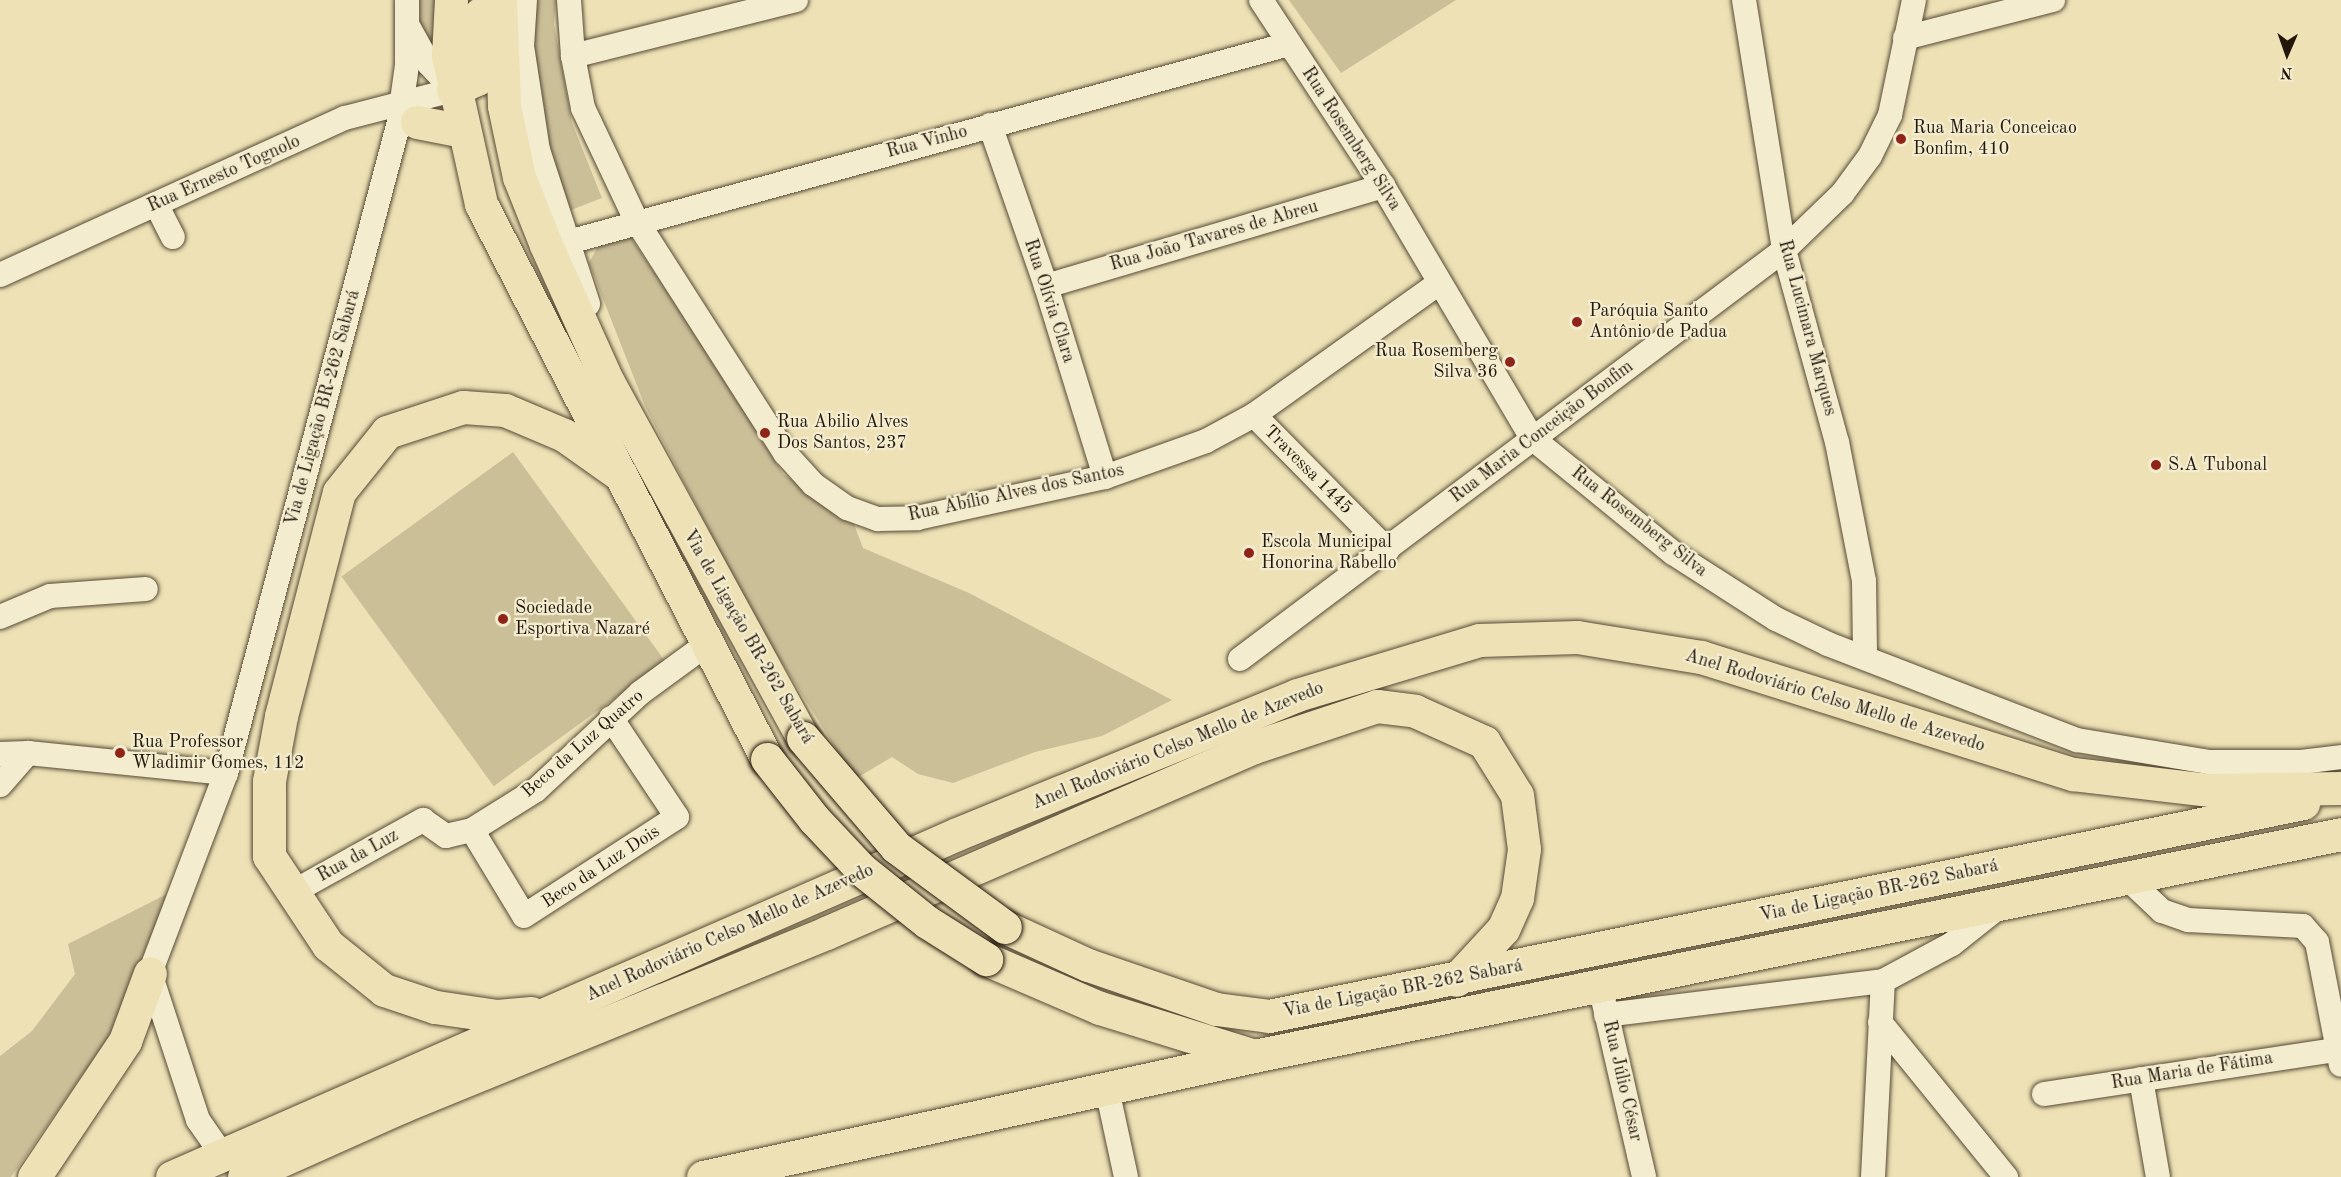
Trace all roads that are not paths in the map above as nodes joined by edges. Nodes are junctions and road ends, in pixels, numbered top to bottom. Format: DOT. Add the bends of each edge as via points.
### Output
graph roads {
  1 [pos="394,0"];
  2 [pos="407,0"];
  3 [pos="451,0"];
  4 [pos="482,0"];
  5 [pos="500,0"];
  6 [pos="525,0"];
  7 [pos="569,0"];
  8 [pos="796,0"];
  9 [pos="1261,0"];
  10 [pos="1744,0"];
  11 [pos="1914,0"];
  12 [pos="2053,0"];
  13 [pos="407,24"];
  14 [pos="1905,38"];
  15 [pos="1289,44"];
  16 [pos="573,56"];
  17 [pos="453,90"];
  18 [pos="410,112"];
  19 [pos="990,125"];
  20 [pos="463,131"];
  21 [pos="1383,186"];
  22 [pos="156,204"];
  23 [pos="636,220"];
  24 [pos="173,237"];
  25 [pos="566,243"];
  26 [pos="1784,250"];
  27 [pos="0,275"];
  28 [pos="1439,283"];
  29 [pos="1046,286"];
  30 [pos="608,382"];
  31 [pos="1254,415"];
  32 [pos="1532,438"];
  33 [pos="616,472"];
  34 [pos="1105,477"];
  35 [pos="1387,550"];
  36 [pos="146,589"];
  37 [pos="0,618"];
  38 [pos="707,644"];
  39 [pos="1865,656"];
  40 [pos="1240,659"];
  41 [pos="611,718"];
  42 [pos="28,753"];
  43 [pos="0,754"];
  44 [pos="2341,757"];
  45 [pos="226,773"];
  46 [pos="2323,784"];
  47 [pos="0,785"];
  48 [pos="423,820"];
  49 [pos="472,830"];
  50 [pos="2341,834"];
  51 [pos="2127,878"];
  52 [pos="293,892"];
  53 [pos="2003,903"];
  54 [pos="150,973"];
  55 [pos="1456,980"];
  56 [pos="1882,981"];
  57 [pos="1603,1000"];
  58 [pos="551,1011"];
  59 [pos="1880,1022"];
  60 [pos="2340,1055"];
  61 [pos="1254,1056"];
  62 [pos="2142,1079"];
  63 [pos="1107,1089"];
  64 [pos="2044,1094"];
  65 [pos="221,1153"];
  66 [pos="34,1177"];
  67 [pos="172,1177"];
  68 [pos="244,1177"];
  69 [pos="703,1177"];
  70 [pos="1126,1177"];
  71 [pos="1644,1177"];
  72 [pos="1873,1177"];
  73 [pos="2006,1177"];
  74 [pos="2158,1177"];
  1 -- 13 [label="street"];
  2 -- 13 [label="street"];
  3 -- 17 [label="highway, Via de Ligação BR-262 Sabará" via="448,55"];
  4 -- 17 [label="highway" via="477,79"];
  5 -- 30 [label="highway, Via de Ligação BR-262 Sabará" via="504,106 519,177"];
  6 -- 25 [label="street, Via de Ligação BR-262 Sabará" via="522,46 537,150"];
  7 -- 16 [label="street, Rua Abílio Alves dos Santos"];
  8 -- 16 [label="street"];
  9 -- 15 [label="street, Rua Rosemberg Silva"];
  10 -- 26 [label="street, Rua Lucimara Marques"];
  11 -- 14 [label="street, Rua Maria Conceição Bonfim"];
  12 -- 14 [label="street"];
  13 -- 17 [label="street" via="429,64"];
  13 -- 18 [label="street"];
  14 -- 26 [label="street, Rua Maria Conceição Bonfim" via="1890,115 1870,156 1842,194"];
  15 -- 19 [label="street, Rua Vinho"];
  15 -- 21 [label="street, Rua Rosemberg Silva"];
  16 -- 23 [label="street, Rua Abílio Alves dos Santos" via="583,108"];
  17 -- 18 [label="street, Rua Ernesto Tognolo"];
  17 -- 20 [label="highway, Via de Ligação BR-262 Sabará"];
  18 -- 20 [label="highway"];
  18 -- 22 [label="street, Rua Ernesto Tognolo" via="345,118"];
  18 -- 45 [label="street, Via de Ligação BR-262 Sabará" via="392,150"];
  19 -- 23 [label="street, Rua Vinho"];
  19 -- 29 [label="street, Rua Olívia Clara"];
  20 -- 33 [label="highway, Via de Ligação BR-262 Sabará" via="481,204"];
  21 -- 28 [label="street, Rua Rosemberg Silva"];
  21 -- 29 [label="street, Rua João Tavares de Abreu"];
  22 -- 24 [label="street"];
  22 -- 27 [label="street, Rua Ernesto Tognolo"];
  23 -- 25 [label="street, Rua Vinho"];
  23 -- 34 [label="street, Rua Abílio Alves dos Santos" via="785,453 813,484 847,508 878,519 917,518"];
  25 -- 30 [label="street, Via de Ligação BR-262 Sabará" via="595,321"];
  26 -- 32 [label="street, Rua Maria Conceição Bonfim"];
  26 -- 39 [label="street, Rua Lucimara Marques" via="1837,442 1864,581"];
  28 -- 31 [label="street, Rua Abílio Alves dos Santos"];
  28 -- 32 [label="street, Rua Rosemberg Silva"];
  29 -- 34 [label="street, Rua Olívia Clara"];
  30 -- 55 [label="highway, Via de Ligação BR-262 Sabará, bridge" via="803,738 897,848 1005,927 1089,965 1216,1009 1269,1016"];
  31 -- 34 [label="street, Rua Abílio Alves dos Santos" via="1206,441"];
  31 -- 35 [label="street, Travessa 1445"];
  32 -- 35 [label="street, Rua Maria Conceição Bonfim"];
  32 -- 39 [label="street, Rua Rosemberg Silva" via="1673,553 1776,619 1828,644"];
  33 -- 38 [label="highway, Via de Ligação BR-262 Sabará"];
  33 -- 52 [label="highway" via="564,435 535,422 505,410 464,407 387,432 360,463 339,492 281,716 269,781 269,856"];
  35 -- 40 [label="street, Rua Maria Conceição Bonfim"];
  36 -- 37 [label="street" via="50,596"];
  38 -- 41 [label="street, Beco da Luz Quatro"];
  38 -- 61 [label="highway, Via de Ligação BR-262 Sabará, bridge" via="767,759 814,819 862,870 927,922 986,959 1100,1008"];
  39 -- 46 [label="street, Rua Rosemberg Silva" via="2077,740"];
  41 -- 49 [label="street, Beco da Luz Quatro" via="536,790"];
  41 -- 49 [label="street, Beco da Luz Dois" via="677,817 524,916"];
  42 -- 43 [label="street"];
  42 -- 45 [label="street"];
  42 -- 47 [label="street"];
  44 -- 46 [label="street, Rua Rosemberg Silva"];
  45 -- 54 [label="street, Via de Ligação BR-262 Sabará"];
  46 -- 55 [label="highway, Via de Ligação BR-262 Sabará"];
  46 -- 58 [label="highway, Anel Rodoviário Celso Mello de Azevedo" via="2210,790 2073,774 1701,657 1577,637 1479,640 1297,695 957,834"];
  48 -- 49 [label="street, Beco da Luz Quatro" via="446,836"];
  48 -- 52 [label="street, Rua da Luz"];
  50 -- 51 [label="highway"];
  51 -- 53 [label="highway"];
  51 -- 60 [label="street" via="2162,911 2188,920 2303,926 2318,942"];
  52 -- 58 [label="highway" via="328,945 384,990 435,1007 497,1016"];
  53 -- 56 [label="street" via="1952,944"];
  53 -- 57 [label="highway"];
  54 -- 65 [label="street" via="198,1120"];
  54 -- 66 [label="highway" via="124,1041"];
  55 -- 68 [label="highway" via="1503,929 1517,898 1524,849 1517,795 1484,742 1415,711 1377,706 1254,747 826,933 405,1106"];
  56 -- 57 [label="street"];
  56 -- 59 [label="street"];
  57 -- 61 [label="highway"];
  57 -- 71 [label="street, Rua Júlio César"];
  58 -- 65 [label="highway, Anel Rodoviário Celso Mello de Azevedo"];
  59 -- 72 [label="street"];
  59 -- 73 [label="street"];
  60 -- 62 [label="street, Rua Maria de Fátima"];
  61 -- 63 [label="highway"];
  62 -- 64 [label="street, Rua Maria de Fátima"];
  62 -- 74 [label="street"];
  63 -- 69 [label="highway"];
  63 -- 70 [label="street"];
  65 -- 67 [label="highway, Anel Rodoviário Celso Mello de Azevedo"];
}
